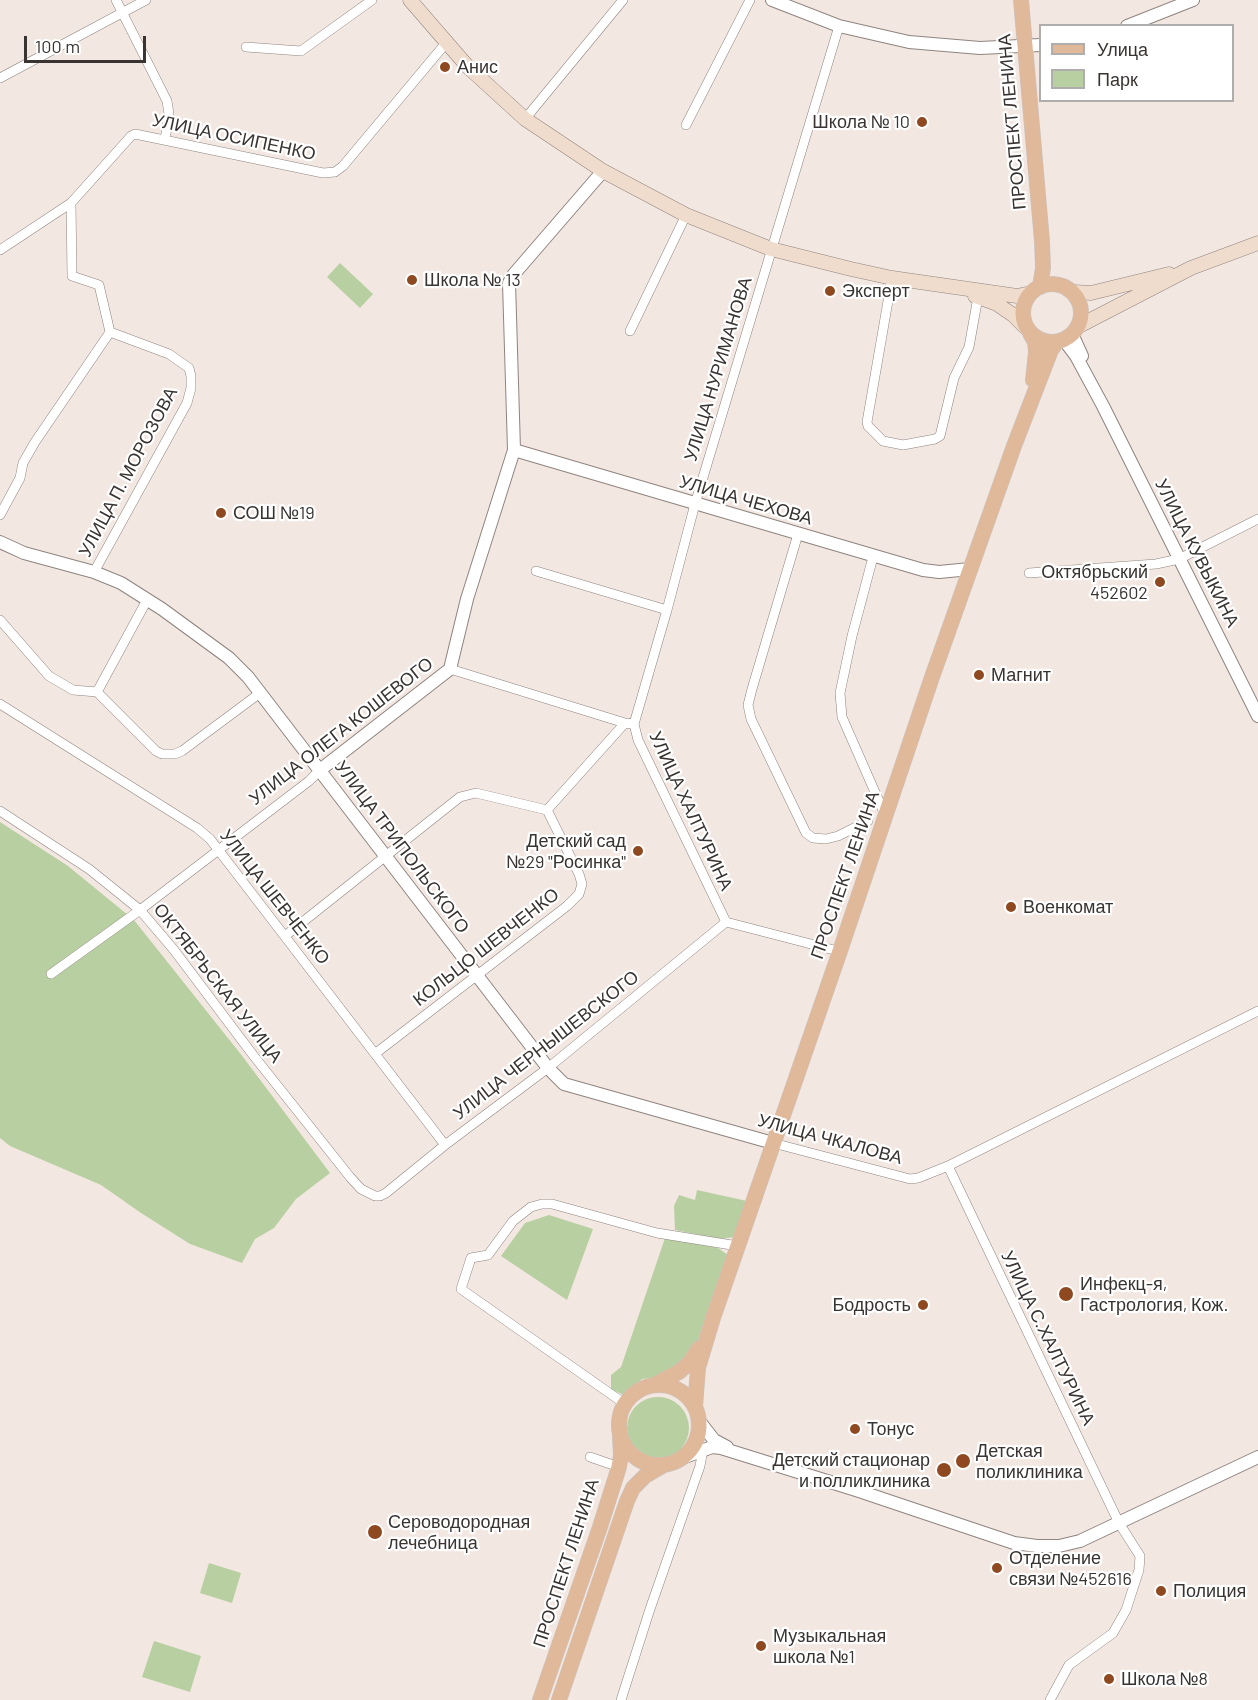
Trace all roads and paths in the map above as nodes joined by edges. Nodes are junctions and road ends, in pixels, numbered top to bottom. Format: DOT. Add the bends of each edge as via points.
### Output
graph roads {
  1 [pos="116,0"];
  2 [pos="146,0"];
  3 [pos="372,0"];
  4 [pos="410,0"];
  5 [pos="623,0"];
  6 [pos="750,0"];
  7 [pos="772,0"];
  8 [pos="1021,0"];
  9 [pos="1192,0"];
  10 [pos="122,13"];
  11 [pos="1132,24"];
  12 [pos="839,26"];
  13 [pos="446,43"];
  14 [pos="1039,45"];
  15 [pos="246,47"];
  16 [pos="1024,47"];
  17 [pos="0,78"];
  18 [pos="525,119"];
  19 [pos="686,125"];
  20 [pos="165,140"];
  21 [pos="603,171"];
  22 [pos="71,203"];
  23 [pos="686,215"];
  24 [pos="1042,241"];
  25 [pos="1258,243"];
  26 [pos="771,249"];
  27 [pos="0,250"];
  28 [pos="1191,268"];
  29 [pos="892,278"];
  30 [pos="945,285"];
  31 [pos="1062,286"];
  32 [pos="1036,290"];
  33 [pos="978,297"];
  34 [pos="1028,330"];
  35 [pos="630,331"];
  36 [pos="110,332"];
  37 [pos="1068,336"];
  38 [pos="1014,446"];
  39 [pos="514,450"];
  40 [pos="695,504"];
  41 [pos="0,515"];
  42 [pos="1258,519"];
  43 [pos="798,534"];
  44 [pos="0,543"];
  45 [pos="873,557"];
  46 [pos="1179,559"];
  47 [pos="970,569"];
  48 [pos="536,571"];
  49 [pos="94,572"];
  50 [pos="1029,573"];
  51 [pos="147,600"];
  52 [pos="667,610"];
  53 [pos="0,620"];
  54 [pos="450,669"];
  55 [pos="97,692"];
  56 [pos="260,693"];
  57 [pos="0,704"];
  58 [pos="1258,716"];
  59 [pos="629,723"];
  60 [pos="320,770"];
  61 [pos="547,810"];
  62 [pos="0,811"];
  63 [pos="885,815"];
  64 [pos="868,821"];
  65 [pos="219,848"];
  66 [pos="385,857"];
  67 [pos="140,910"];
  68 [pos="726,922"];
  69 [pos="285,936"];
  70 [pos="834,950"];
  71 [pos="51,974"];
  72 [pos="478,975"];
  73 [pos="1258,1011"];
  74 [pos="376,1053"];
  75 [pos="548,1068"];
  76 [pos="773,1143"];
  77 [pos="445,1145"];
  78 [pos="948,1167"];
  79 [pos="386,1193"];
  80 [pos="738,1246"];
  81 [pos="713,1318"];
  82 [pos="653,1385"];
  83 [pos="625,1404"];
  84 [pos="695,1407"];
  85 [pos="700,1422"];
  86 [pos="621,1437"];
  87 [pos="704,1449"];
  88 [pos="739,1452"];
  89 [pos="1258,1456"];
  90 [pos="590,1457"];
  91 [pos="685,1457"];
  92 [pos="662,1466"];
  93 [pos="619,1467"];
  94 [pos="1119,1523"];
  95 [pos="540,1700"];
  96 [pos="559,1700"];
  97 [pos="621,1700"];
  98 [pos="1050,1700"];
  1 -- 10 [label="street"];
  2 -- 10 [label="street"];
  3 -- 15 [label="street" via="301,51"];
  4 -- 13 [label="main road"];
  5 -- 18 [label="street"];
  6 -- 19 [label="street"];
  7 -- 12 [label="street"];
  8 -- 16 [label="main road, ПРОСПЕКТ ЛЕНИНА"];
  9 -- 11 [label="street"];
  10 -- 17 [label="street"];
  10 -- 20 [label="street" via="167,101"];
  12 -- 16 [label="street" via="932,45"];
  12 -- 26 [label="street, УЛИЦА НУРИМАНОВА"];
  13 -- 18 [label="main road"];
  13 -- 20 [label="street, УЛИЦА ОСИПЕНКО" via="335,172"];
  14 -- 16 [label="street"];
  16 -- 24 [label="main road, ПРОСПЕКТ ЛЕНИНА"];
  18 -- 21 [label="main road"];
  20 -- 22 [label="street, УЛИЦА ОСИПЕНКО" via="131,136"];
  21 -- 23 [label="main road"];
  21 -- 39 [label="street, УЛИЦА ОЛЕГА КОШЕВОГО" via="509,283"];
  22 -- 27 [label="street, УЛИЦА ОСИПЕНКО"];
  22 -- 36 [label="street" via="72,276 99,285"];
  23 -- 26 [label="main road"];
  23 -- 35 [label="street"];
  24 -- 31 [label="main road, ПРОСПЕКТ ЛЕНИНА" via="1048,267"];
  24 -- 32 [label="main road, ПРОСПЕКТ ЛЕНИНА" via="1043,268"];
  25 -- 28 [label="main road"];
  26 -- 29 [label="main road"];
  26 -- 40 [label="street, УЛИЦА НУРИМАНОВА"];
  28 -- 31 [label="main road" via="1091,293"];
  28 -- 37 [label="main road"];
  29 -- 30 [label="main road"];
  29 -- 33 [label="street" via="867,422 882,441 903,445 940,436 954,378 969,347"];
  30 -- 32 [label="main road" via="1017,296"];
  30 -- 33 [label="main road"];
  31 -- 32 [label="main road"];
  31 -- 37 [label="main road" via="1080,306 1080,320"];
  32 -- 34 [label="main road" via="1023,309"];
  33 -- 34 [label="main road" via="997,304"];
  34 -- 37 [label="main road" via="1040,340"];
  34 -- 38 [label="main road, ПРОСПЕКТ ЛЕНИНА" via="1035,342 1035,363"];
  36 -- 41 [label="street" via="35,442"];
  36 -- 49 [label="street, УЛИЦА П. МОРОЗОВА" via="169,354 189,368 191,388 188,403"];
  37 -- 38 [label="main road, ПРОСПЕКТ ЛЕНИНА" via="1051,350"];
  37 -- 46 [label="street, УЛИЦА КУВЫКИНА"];
  38 -- 47 [label="main road, ПРОСПЕКТ ЛЕНИНА"];
  39 -- 40 [label="street, УЛИЦА ЧЕХОВА"];
  39 -- 54 [label="street, УЛИЦА ОЛЕГА КОШЕВОГО" via="467,599"];
  40 -- 43 [label="street, УЛИЦА ЧЕХОВА"];
  40 -- 52 [label="street, УЛИЦА НУРИМАНОВА"];
  42 -- 46 [label="street"];
  43 -- 45 [label="street, УЛИЦА ЧЕХОВА"];
  43 -- 64 [label="street" via="752,689 748,705 751,719 806,833 826,839"];
  44 -- 49 [label="street, УЛИЦА ТРИПОЛЬСКОГО"];
  45 -- 47 [label="street, УЛИЦА ЧЕХОВА" via="932,572"];
  45 -- 63 [label="street" via="840,693 842,717"];
  46 -- 50 [label="street"];
  46 -- 58 [label="street, УЛИЦА КУВЫКИНА"];
  47 -- 63 [label="main road, ПРОСПЕКТ ЛЕНИНА"];
  48 -- 52 [label="street"];
  49 -- 51 [label="street, УЛИЦА ТРИПОЛЬСКОГО"];
  51 -- 55 [label="street"];
  51 -- 56 [label="street, УЛИЦА ТРИПОЛЬСКОГО" via="229,658"];
  52 -- 59 [label="street, УЛИЦА НУРИМАНОВА"];
  53 -- 55 [label="street" via="54,679 73,690"];
  54 -- 59 [label="street, УЛИЦА ХАЛТУРИНА"];
  54 -- 60 [label="street, УЛИЦА ОЛЕГА КОШЕВОГО"];
  55 -- 56 [label="street" via="156,751 169,755 182,751"];
  56 -- 60 [label="street, УЛИЦА ТРИПОЛЬСКОГО"];
  57 -- 65 [label="street, УЛИЦА ШЕВЧЕНКО" via="197,828"];
  59 -- 61 [label="street"];
  59 -- 68 [label="street, УЛИЦА ХАЛТУРИНА"];
  60 -- 65 [label="street, УЛИЦА ОЛЕГА КОШЕВОГО"];
  60 -- 66 [label="street, УЛИЦА ТРИПОЛЬСКОГО"];
  61 -- 66 [label="street" via="476,793 460,797"];
  61 -- 72 [label="street, КОЛЬЦО ШЕВЧЕНКО" via="579,874 579,894"];
  62 -- 67 [label="street, ОКТЯБРЬСКАЯ УЛИЦА" via="89,869"];
  63 -- 76 [label="main road, ПРОСПЕКТ ЛЕНИНА"];
  65 -- 67 [label="street, УЛИЦА ОЛЕГА КОШЕВОГО"];
  65 -- 69 [label="street, УЛИЦА ШЕВЧЕНКО"];
  66 -- 69 [label="street"];
  66 -- 72 [label="street, УЛИЦА ТРИПОЛЬСКОГО"];
  67 -- 71 [label="street, УЛИЦА ОЛЕГА КОШЕВОГО"];
  67 -- 79 [label="street, ОКТЯБРЬСКАЯ УЛИЦА" via="350,1177 367,1193"];
  68 -- 70 [label="street"];
  68 -- 75 [label="street, УЛИЦА ЧЕРНЫШЕВСКОГО"];
  69 -- 74 [label="street, УЛИЦА ШЕВЧЕНКО"];
  72 -- 74 [label="street, КОЛЬЦО ШЕВЧЕНКО"];
  72 -- 75 [label="street, УЛИЦА ТРИПОЛЬСКОГО"];
  73 -- 78 [label="street, УЛИЦА ЧКАЛОВА"];
  74 -- 77 [label="street, УЛИЦА ШЕВЧЕНКО"];
  75 -- 76 [label="street, УЛИЦА ЧКАЛОВА" via="564,1084"];
  75 -- 77 [label="street, УЛИЦА ЧЕРНЫШЕВСКОГО"];
  76 -- 78 [label="street, УЛИЦА ЧКАЛОВА" via="910,1179"];
  76 -- 80 [label="main road, ПРОСПЕКТ ЛЕНИНА"];
  77 -- 79 [label="street, УЛИЦА ЧЕРНЫШЕВСКОГО"];
  78 -- 94 [label="street, УЛИЦА С.ХАЛТУРИНА"];
  80 -- 81 [label="main road, ПРОСПЕКТ ЛЕНИНА"];
  80 -- 83 [label="street" via="657,1233 542,1204 513,1221 488,1255 471,1258 460,1289"];
  81 -- 82 [label="main road, ПРОСПЕКТ ЛЕНИНА" via="690,1362"];
  81 -- 84 [label="main road, ПРОСПЕКТ ЛЕНИНА" via="697,1374"];
  82 -- 83 [label="main road" via="637,1391"];
  82 -- 84 [label="main road" via="678,1389"];
  83 -- 86 [label="main road" via="619,1420"];
  84 -- 85 [label="main road"];
  85 -- 88 [label="street" via="714,1440"];
  85 -- 91 [label="main road" via="696,1440"];
  86 -- 92 [label="main road" via="632,1455"];
  86 -- 93 [label="main road, ПРОСПЕКТ ЛЕНИНА"];
  87 -- 88 [label="street"];
  87 -- 91 [label="street"];
  87 -- 97 [label="street"];
  88 -- 94 [label="street" via="1014,1543 1059,1546"];
  89 -- 94 [label="street"];
  90 -- 93 [label="street"];
  91 -- 92 [label="main road"];
  92 -- 96 [label="main road, ПРОСПЕКТ ЛЕНИНА" via="633,1488 627,1501"];
  93 -- 95 [label="main road, ПРОСПЕКТ ЛЕНИНА"];
  94 -- 98 [label="street, УЛИЦА С.ХАЛТУРИНА" via="1140,1556 1126,1610 1113,1633 1069,1665"];
}
